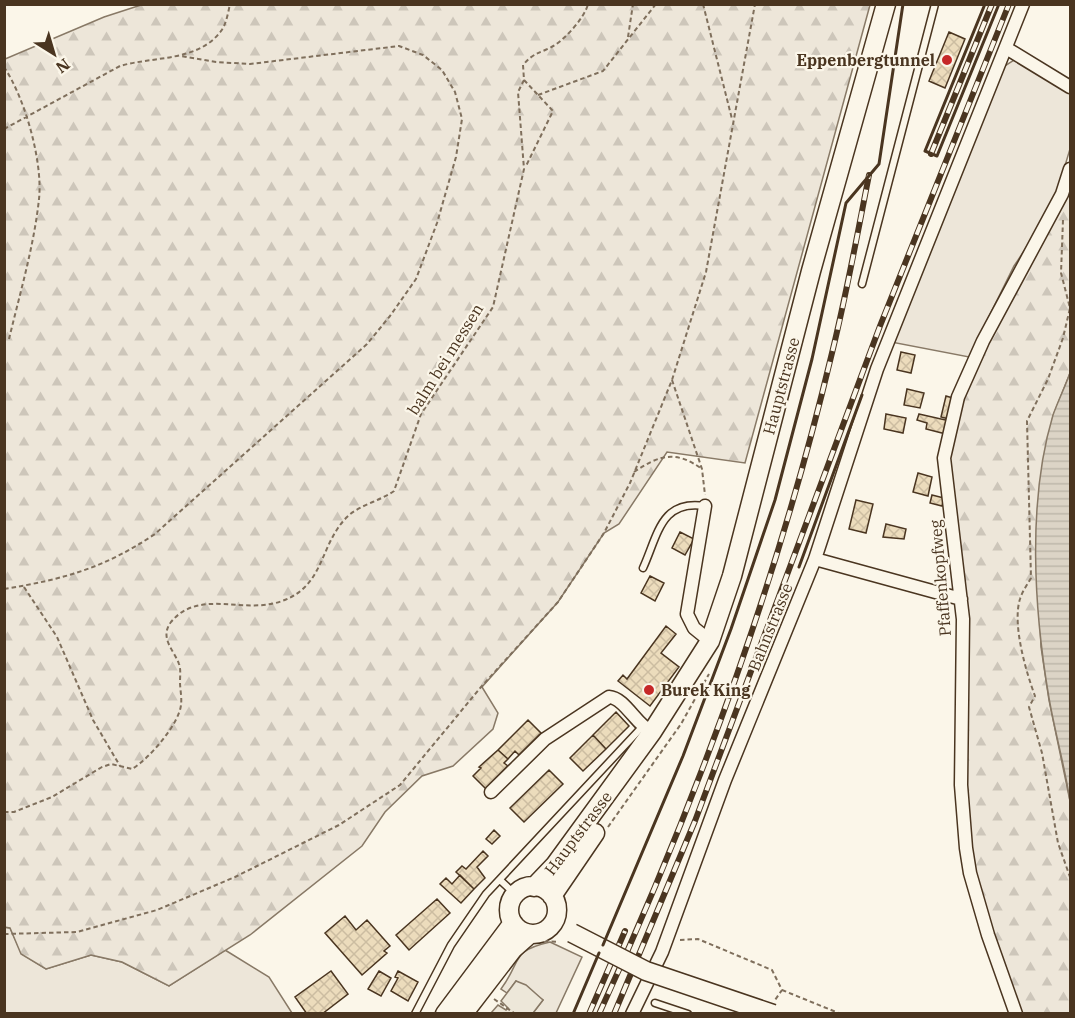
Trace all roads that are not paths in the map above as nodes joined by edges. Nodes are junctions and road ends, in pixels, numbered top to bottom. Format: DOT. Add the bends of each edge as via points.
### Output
graph roads {
  1 [pos="886,4"];
  2 [pos="935,4"];
  3 [pos="1023,4"];
  4 [pos="1006,48"];
  5 [pos="1071,87"];
  6 [pos="1071,169"];
  7 [pos="862,284"];
  8 [pos="705,506"];
  9 [pos="814,559"];
  10 [pos="643,568"];
  11 [pos="961,599"];
  12 [pos="710,641"];
  13 [pos="701,658"];
  14 [pos="647,730"];
  15 [pos="491,792"];
  16 [pos="500,880"];
  17 [pos="534,887"];
  18 [pos="516,895"];
  19 [pos="552,896"];
  20 [pos="513,923"];
  21 [pos="554,923"];
  22 [pos="530,934"];
  23 [pos="655,1003"];
  24 [pos="773,1009"];
  25 [pos="415,1014"];
  26 [pos="445,1014"];
  27 [pos="463,1014"];
  28 [pos="632,1014"];
  29 [pos="688,1014"];
  30 [pos="1016,1014"];
  1 -- 12 [label="main road, Hauptstrasse" via="732,576"];
  2 -- 7 [label="lane"];
  3 -- 4 [label="street, Bahnstrasse"];
  4 -- 5 [label="street"];
  4 -- 9 [label="street, Bahnstrasse" via="877,369"];
  6 -- 11 [label="street, Pfaffenkopfweg" via="1062,194 1004,297 958,397 944,472"];
  8 -- 10 [label="lane" via="682,505 665,517"];
  8 -- 12 [label="street" via="687,614 694,628"];
  9 -- 11 [label="street"];
  9 -- 28 [label="street, Bahnstrasse" via="725,780 662,952"];
  11 -- 30 [label="street, Pfaffenkopfweg" via="961,785 966,848 988,935"];
  12 -- 13 [label="main road, Hauptstrasse"];
  13 -- 14 [label="main road, Hauptstrasse"];
  13 -- 19 [label="main road, Hauptstrasse" via="693,687 680,709"];
  14 -- 15 [label="street" via="618,700 609,697 545,739"];
  14 -- 16 [label="lane"];
  14 -- 17 [label="main road, Hauptstrasse" via="555,865"];
  16 -- 18 [label="lane"];
  16 -- 25 [label="lane" via="451,945"];
  17 -- 18 [label="main road"];
  17 -- 19 [label="main road"];
  18 -- 20 [label="main road" via="510,908"];
  19 -- 21 [label="main road" via="557,912"];
  20 -- 22 [label="main road"];
  20 -- 26 [label="main road"];
  21 -- 22 [label="main road" via="543,932"];
  21 -- 24 [label="main road, bridge" via="646,971"];
  22 -- 27 [label="main road" via="508,954"];
  23 -- 29 [label="lane"];
}
